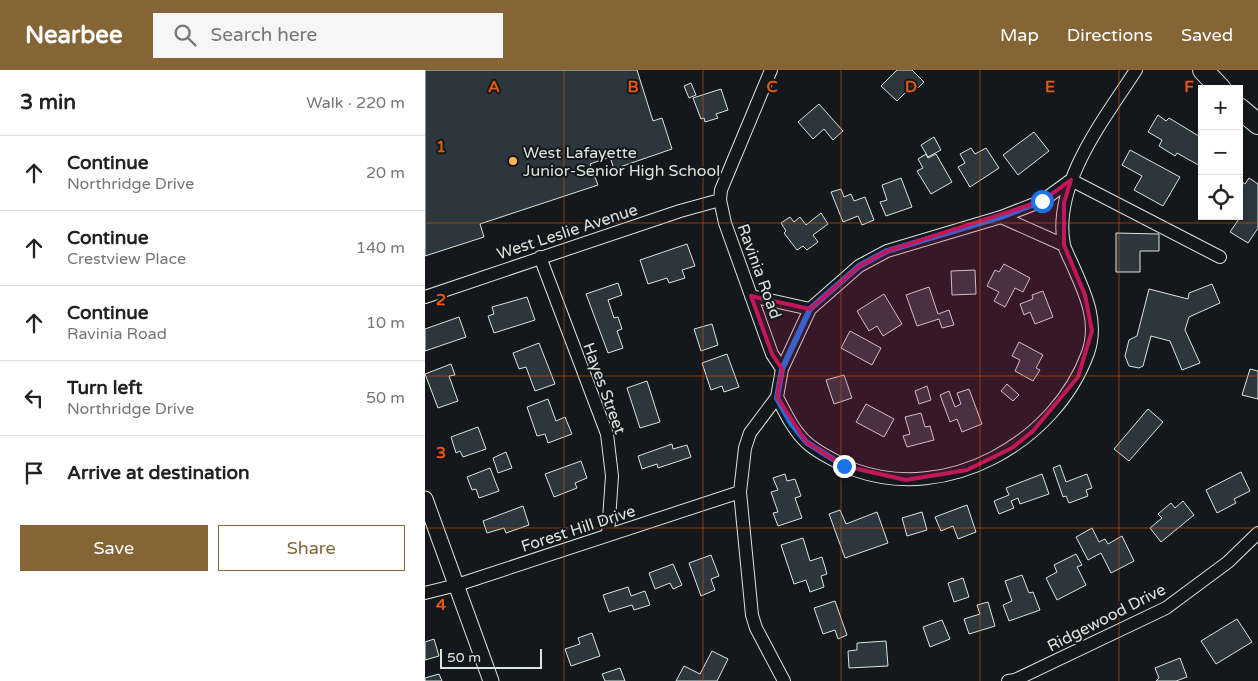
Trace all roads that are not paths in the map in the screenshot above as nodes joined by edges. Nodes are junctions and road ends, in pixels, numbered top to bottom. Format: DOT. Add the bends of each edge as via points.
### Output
graph roads {
  1 [pos="771,70"];
  2 [pos="1136,70"];
  3 [pos="1203,70"];
  4 [pos="1217,85"];
  5 [pos="1243,111"];
  6 [pos="1258,124"];
  7 [pos="1071,180"];
  8 [pos="720,200"];
  9 [pos="1001,217"];
  10 [pos="1064,245"];
  11 [pos="539,257"];
  12 [pos="1220,257"];
  13 [pos="751,296"];
  14 [pos="425,297"];
  15 [pos="810,309"];
  16 [pos="782,369"];
  17 [pos="777,398"];
  18 [pos="740,492"];
  19 [pos="425,499"];
  20 [pos="1258,533"];
  21 [pos="608,534"];
  22 [pos="457,585"];
  23 [pos="425,593"];
  24 [pos="491,681"];
  25 [pos="784,681"];
  26 [pos="1008,681"];
  1 -- 8 [label="street, Ravinia Road" via="721,190"];
  2 -- 7 [label="street" via="1100,126"];
  3 -- 4 [label="main road"];
  5 -- 6 [label="main road"];
  7 -- 9 [label="street" via="1042,201"];
  7 -- 10 [label="street" via="1064,203"];
  7 -- 12 [label="street"];
  8 -- 11 [label="street, West Leslie Avenue"];
  8 -- 13 [label="street, Ravinia Road"];
  9 -- 10 [label="street"];
  9 -- 15 [label="street" via="887,251 859,266"];
  10 -- 17 [label="street" via="1092,321 1089,351 1078,377 1059,402 1033,431 1012,448 967,470 940,478 906,480 870,475 844,466 806,442"];
  11 -- 14 [label="street, West Leslie Avenue"];
  11 -- 21 [label="street, Hayes Street" via="607,434 612,476"];
  13 -- 15 [label="street"];
  13 -- 16 [label="street, Ravinia Road" via="772,354"];
  15 -- 16 [label="street"];
  16 -- 17 [label="street"];
  17 -- 18 [label="street" via="750,433"];
  18 -- 21 [label="street, Forest Hill Drive"];
  18 -- 25 [label="street" via="752,615"];
  19 -- 22 [label="street"];
  20 -- 26 [label="street, Ridgewood Drive" via="1228,562 1166,608"];
  21 -- 22 [label="street, Forest Hill Drive"];
  22 -- 23 [label="street, Forest Hill Drive"];
  22 -- 24 [label="street"];
}
